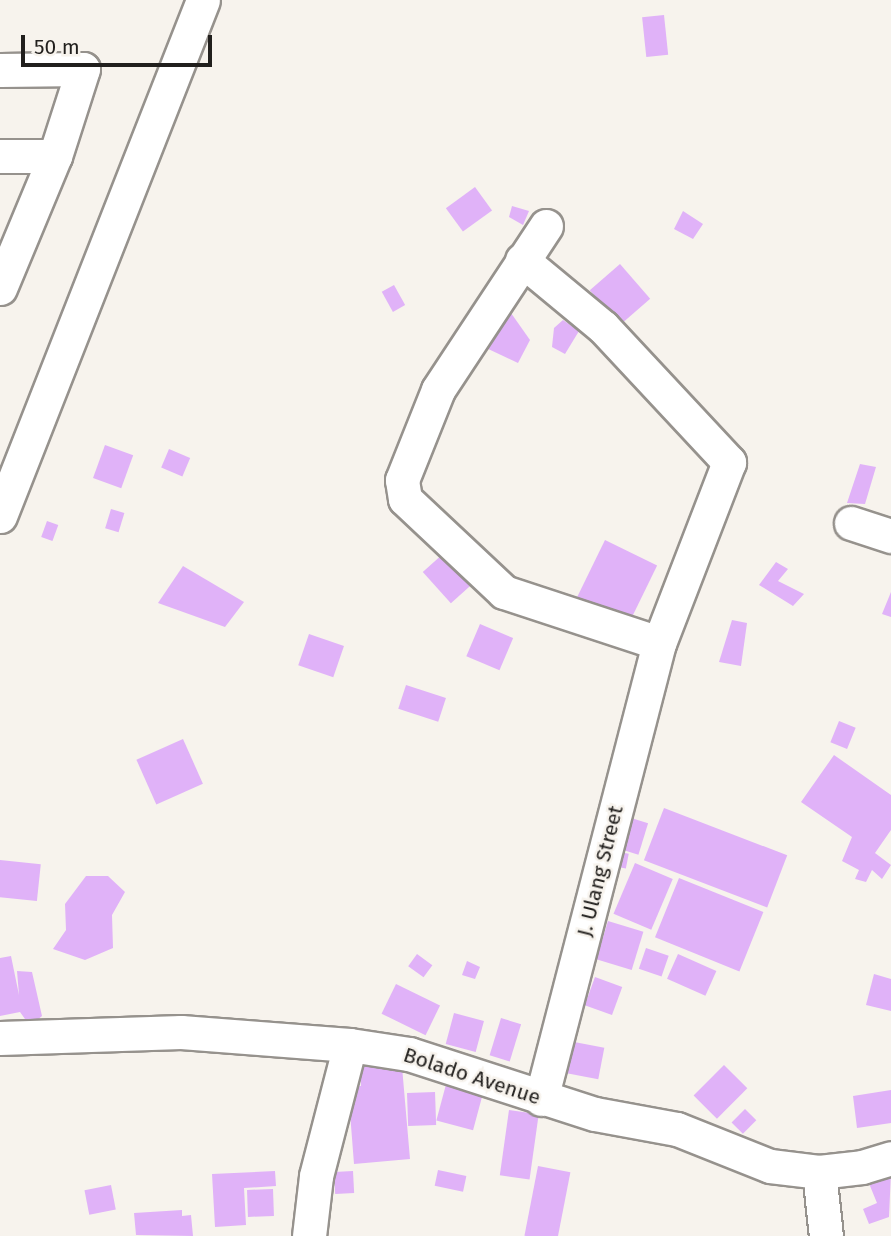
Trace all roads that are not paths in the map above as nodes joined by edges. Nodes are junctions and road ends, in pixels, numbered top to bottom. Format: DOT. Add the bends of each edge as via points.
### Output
graph roads {
  1 [pos="203,0"];
  2 [pos="0,70"];
  3 [pos="0,156"];
  4 [pos="55,156"];
  5 [pos="546,226"];
  6 [pos="10,238"];
  7 [pos="522,260"];
  8 [pos="0,288"];
  9 [pos="0,516"];
  10 [pos="851,523"];
  11 [pos="891,536"];
  12 [pos="659,643"];
  13 [pos="0,1038"];
  14 [pos="350,1045"];
  15 [pos="541,1099"];
  16 [pos="891,1158"];
  17 [pos="819,1172"];
  18 [pos="309,1236"];
  19 [pos="826,1236"];
  1 -- 9 [label="street"];
  2 -- 4 [label="street" via="83,69"];
  3 -- 4 [label="street"];
  4 -- 6 [label="street"];
  5 -- 7 [label="street"];
  6 -- 8 [label="street"];
  7 -- 12 [label="street, J. Ulang Street" via="603,327 729,462"];
  7 -- 12 [label="street" via="438,390 402,480 405,499 504,593"];
  10 -- 11 [label="street"];
  12 -- 15 [label="street, J. Ulang Street"];
  13 -- 14 [label="street, Bolado Avenue" via="181,1032"];
  14 -- 15 [label="street, Bolado Avenue" via="410,1054"];
  14 -- 18 [label="street" via="316,1176"];
  15 -- 17 [label="street, Bolado Avenue" via="677,1129 771,1166"];
  16 -- 17 [label="street, Bolado Avenue"];
  17 -- 19 [label="street"];
}
